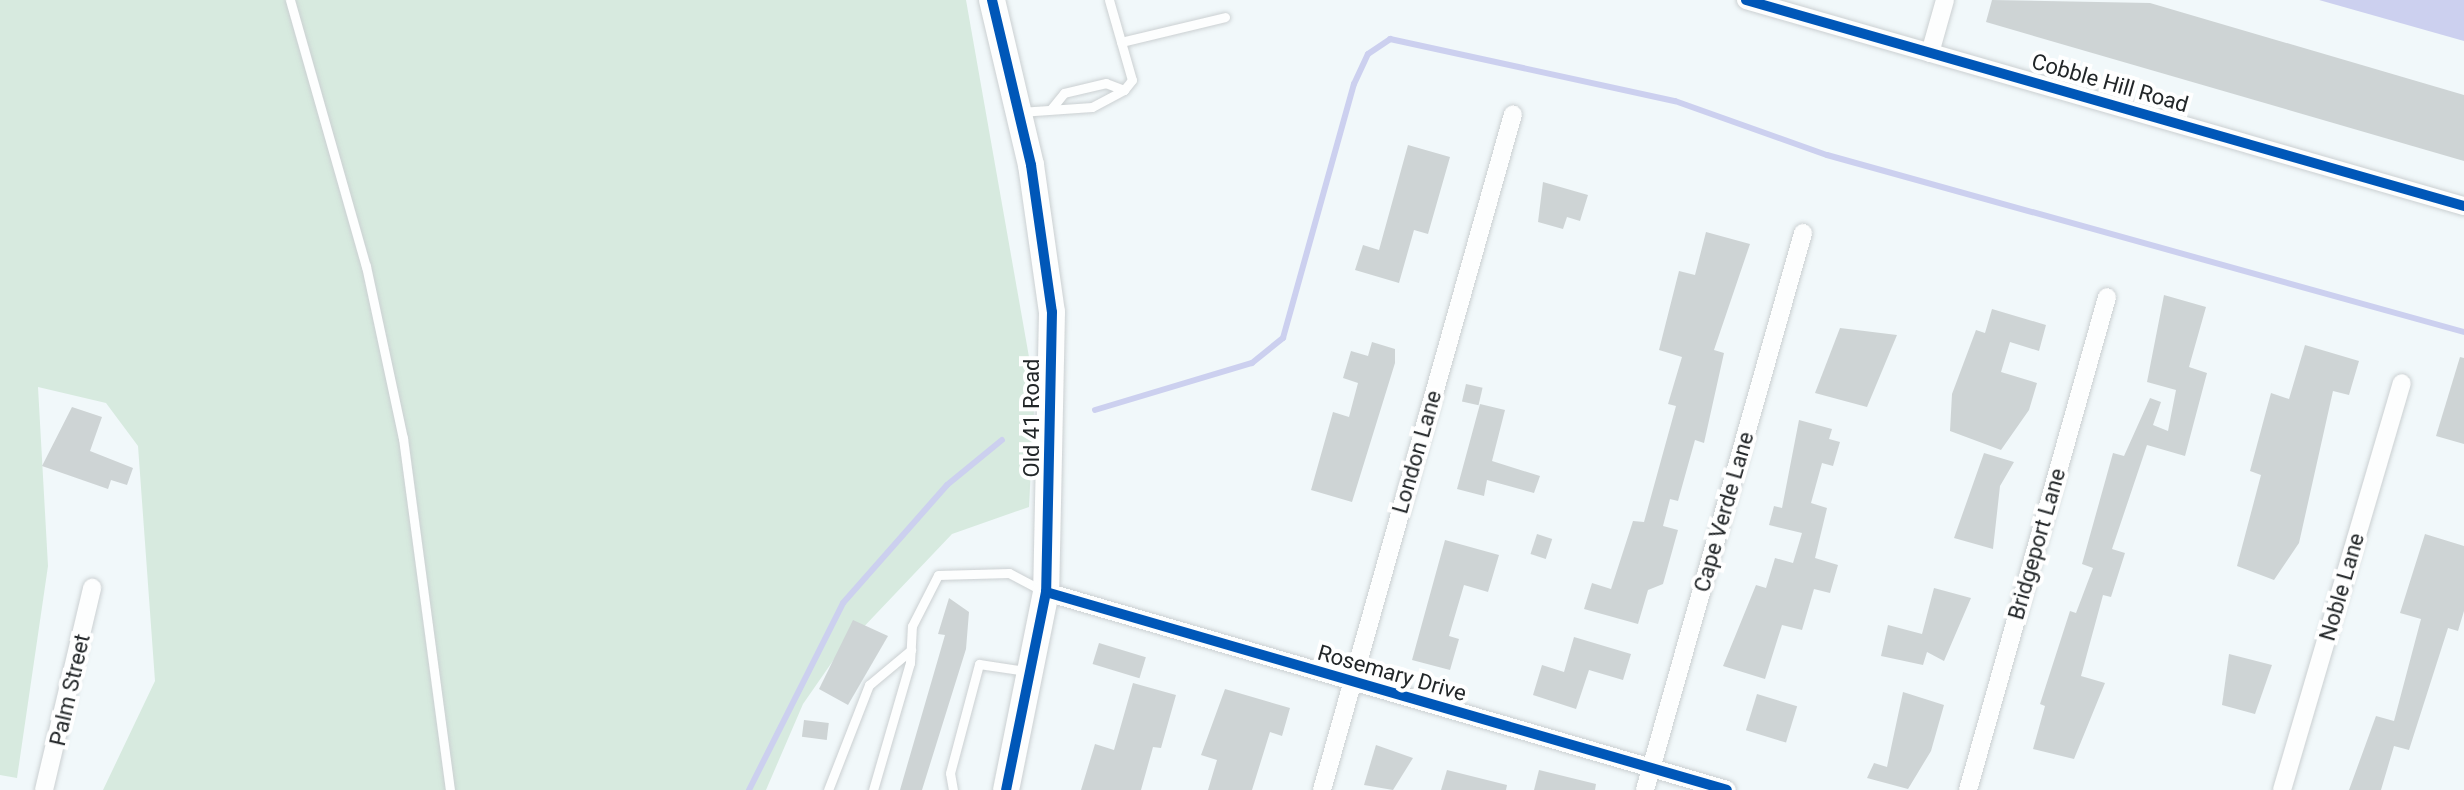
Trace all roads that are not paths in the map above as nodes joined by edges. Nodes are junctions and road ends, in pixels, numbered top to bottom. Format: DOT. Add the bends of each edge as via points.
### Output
graph roads {
  1 [pos="290,0"];
  2 [pos="992,0"];
  3 [pos="1109,0"];
  4 [pos="1746,0"];
  5 [pos="1945,0"];
  6 [pos="1225,17"];
  7 [pos="1121,42"];
  8 [pos="1930,53"];
  9 [pos="1124,90"];
  10 [pos="1051,109"];
  11 [pos="1020,112"];
  12 [pos="1513,114"];
  13 [pos="2464,206"];
  14 [pos="1803,233"];
  15 [pos="2107,297"];
  16 [pos="2402,383"];
  17 [pos="92,588"];
  18 [pos="1046,592"];
  19 [pos="911,650"];
  20 [pos="1033,673"];
  21 [pos="1353,683"];
  22 [pos="1651,768"];
  23 [pos="44,790"];
  24 [pos="450,790"];
  25 [pos="828,790"];
  26 [pos="873,790"];
  27 [pos="953,790"];
  28 [pos="1006,790"];
  29 [pos="1322,790"];
  30 [pos="1645,790"];
  31 [pos="1727,790"];
  32 [pos="1968,790"];
  33 [pos="2282,790"];
  1 -- 24 [label="lane" via="366,266 403,438"];
  2 -- 11 [label="street, Old 41 Road"];
  3 -- 7 [label="lane"];
  4 -- 8 [label="street, Cobble Hill Road"];
  5 -- 8 [label="street"];
  6 -- 7 [label="lane"];
  7 -- 9 [label="lane" via="1132,80"];
  8 -- 13 [label="street, Cobble Hill Road"];
  9 -- 10 [label="lane" via="1092,107"];
  9 -- 10 [label="lane" via="1106,83 1064,93"];
  10 -- 11 [label="lane"];
  11 -- 18 [label="street, Old 41 Road" via="1052,312"];
  12 -- 21 [label="street, London Lane"];
  14 -- 22 [label="street, Cape Verde Lane"];
  15 -- 32 [label="street, Bridgeport Lane"];
  16 -- 33 [label="street, Noble Lane"];
  17 -- 23 [label="street, Palm Street"];
  18 -- 19 [label="lane" via="1009,573 938,575 912,626"];
  18 -- 20 [label="street, Old 41 Road"];
  18 -- 21 [label="street, Rosemary Drive"];
  19 -- 25 [label="lane" via="869,685"];
  19 -- 26 [label="lane"];
  20 -- 27 [label="lane" via="979,664 950,773"];
  20 -- 28 [label="street, Old 41 Road"];
  21 -- 22 [label="street, Rosemary Drive"];
  21 -- 29 [label="street, London Lane"];
  22 -- 30 [label="street, Cape Verde Lane"];
  22 -- 31 [label="street, Rosemary Drive"];
}
